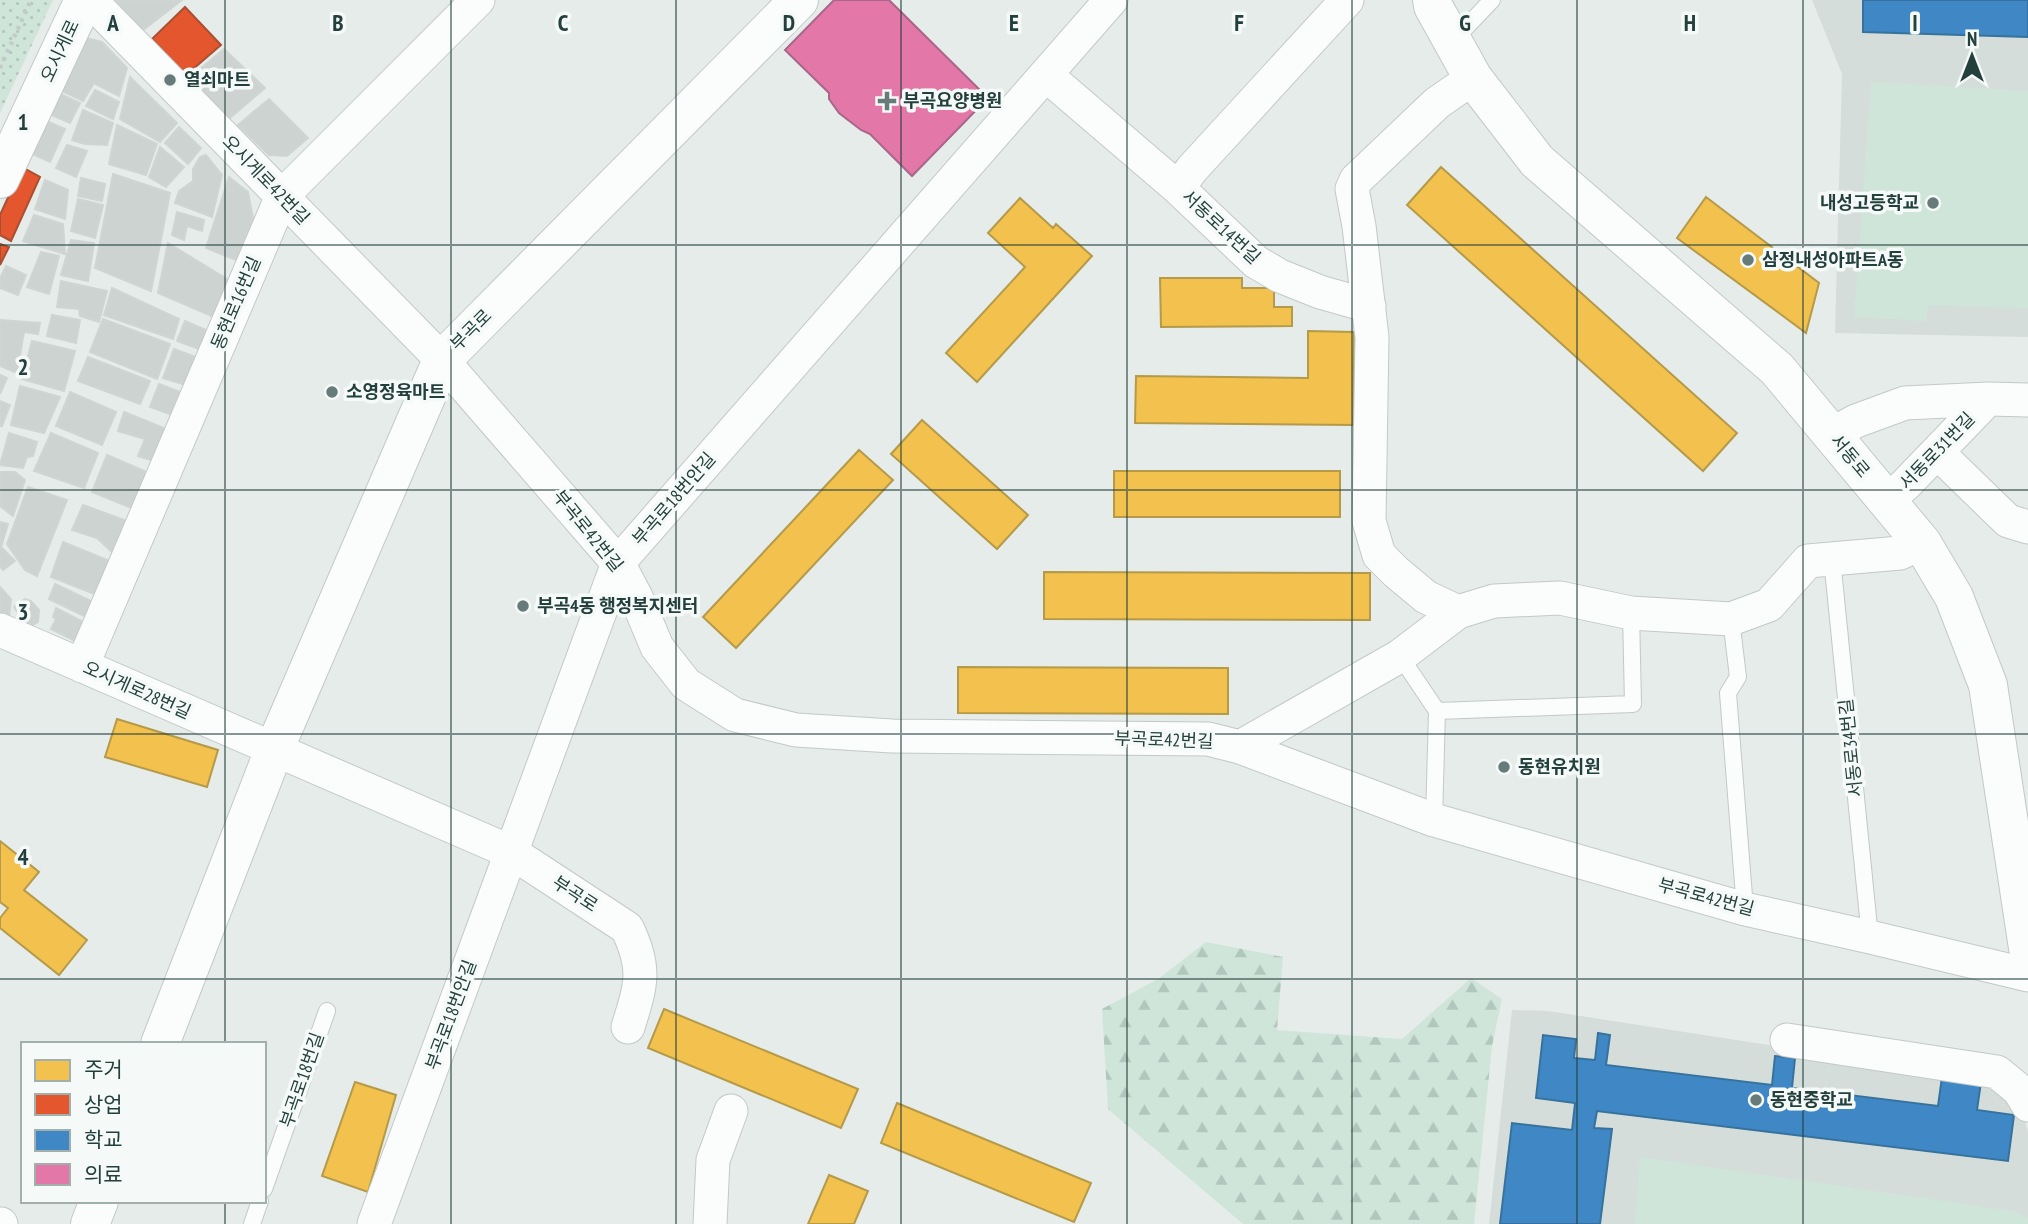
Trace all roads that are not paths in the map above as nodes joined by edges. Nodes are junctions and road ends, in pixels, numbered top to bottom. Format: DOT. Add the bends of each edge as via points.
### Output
graph roads {
  1 [pos="84,0"];
  2 [pos="90,0"];
  3 [pos="478,0"];
  4 [pos="1111,0"];
  5 [pos="1347,0"];
  6 [pos="1432,0"];
  7 [pos="1492,0"];
  8 [pos="797,1"];
  9 [pos="1452,41"];
  10 [pos="1046,75"];
  11 [pos="1473,78"];
  12 [pos="10,130"];
  13 [pos="0,179"];
  14 [pos="1178,188"];
  15 [pos="282,196"];
  16 [pos="1369,306"];
  17 [pos="442,360"];
  18 [pos="1988,398"];
  19 [pos="2028,400"];
  20 [pos="1832,434"];
  21 [pos="1937,452"];
  22 [pos="1888,501"];
  23 [pos="2028,527"];
  24 [pos="1922,543"];
  25 [pos="1832,559"];
  26 [pos="618,563"];
  27 [pos="1458,612"];
  28 [pos="1632,613"];
  29 [pos="1731,619"];
  30 [pos="0,630"];
  31 [pos="1400,656"];
  32 [pos="82,666"];
  33 [pos="1437,710"];
  34 [pos="1240,747"];
  35 [pos="274,750"];
  36 [pos="1434,820"];
  37 [pos="511,852"];
  38 [pos="1745,909"];
  39 [pos="1870,937"];
  40 [pos="2028,948"];
  41 [pos="2028,975"];
  42 [pos="327,1011"];
  43 [pos="628,1027"];
  44 [pos="1787,1040"];
  45 [pos="161,1042"];
  46 [pos="2028,1105"];
  47 [pos="731,1111"];
  48 [pos="266,1183"];
  49 [pos="98,1203"];
  50 [pos="259,1203"];
  51 [pos="90,1224"];
  52 [pos="252,1224"];
  53 [pos="374,1224"];
  54 [pos="710,1224"];
  1 -- 12 [label="main road, 오시게로"];
  2 -- 15 [label="street, 오시게로42번길"];
  3 -- 15 [label="street, 동현로16번길"];
  4 -- 10 [label="street, 부곡로18번안길"];
  5 -- 14 [label="street, 서동로14번길"];
  6 -- 9 [label="main road, 서동로"];
  7 -- 9 [label="lane"];
  8 -- 17 [label="main road, 부곡로"];
  9 -- 11 [label="main road, 서동로"];
  10 -- 14 [label="street"];
  10 -- 26 [label="street, 부곡로18번안길"];
  11 -- 16 [label="street" via="1437,103 1356,180 1352,189"];
  11 -- 20 [label="main road, 서동로" via="1537,161 1777,369"];
  12 -- 13 [label="main road, 오시게로"];
  14 -- 16 [label="street, 서동로14번길" via="1256,262 1320,292"];
  15 -- 17 [label="street, 오시게로42번길"];
  15 -- 32 [label="street, 동현로16번길"];
  16 -- 27 [label="street" via="1369,521 1379,555 1426,597"];
  17 -- 26 [label="street, 부곡로42번길"];
  17 -- 35 [label="main road, 부곡로"];
  18 -- 19 [label="street, 서동로31번길"];
  18 -- 20 [label="street" via="1905,404"];
  18 -- 21 [label="street, 서동로31번길"];
  20 -- 22 [label="main road, 서동로"];
  21 -- 22 [label="street, 서동로31번길"];
  21 -- 23 [label="street" via="2008,522"];
  22 -- 24 [label="main road, 서동로"];
  24 -- 25 [label="street" via="1900,553"];
  24 -- 40 [label="main road, 서동로" via="1954,597 1988,685"];
  25 -- 29 [label="street" via="1808,561 1769,605"];
  25 -- 39 [label="lane, 서동로34번길"];
  26 -- 34 [label="street, 부곡로42번길" via="657,647 686,684 736,715 796,730 892,736 1208,739"];
  26 -- 37 [label="street, 부곡로18번안길"];
  27 -- 28 [label="street" via="1494,601 1560,598"];
  27 -- 31 [label="street"];
  28 -- 29 [label="street"];
  28 -- 33 [label="lane" via="1633,704"];
  29 -- 38 [label="lane" via="1738,677 1728,693"];
  30 -- 32 [label="street, 오시게로28번길"];
  31 -- 33 [label="lane"];
  31 -- 34 [label="street"];
  32 -- 35 [label="street, 오시게로28번길"];
  33 -- 36 [label="lane"];
  34 -- 36 [label="street, 부곡로42번길"];
  35 -- 37 [label="street, 부곡로"];
  35 -- 45 [label="main road, 부곡로"];
  36 -- 38 [label="street, 부곡로42번길"];
  37 -- 43 [label="street, 부곡로" via="626,928 641,969"];
  37 -- 53 [label="street, 부곡로18번안길"];
  38 -- 39 [label="street, 부곡로42번길"];
  39 -- 41 [label="street, 부곡로42번길"];
  42 -- 48 [label="lane, 부곡로18번길"];
  44 -- 46 [label="street" via="1997,1072 2019,1090"];
  47 -- 54 [label="street" via="713,1160"];
  49 -- 51 [label="main road"];
  50 -- 52 [label="lane"];
}
